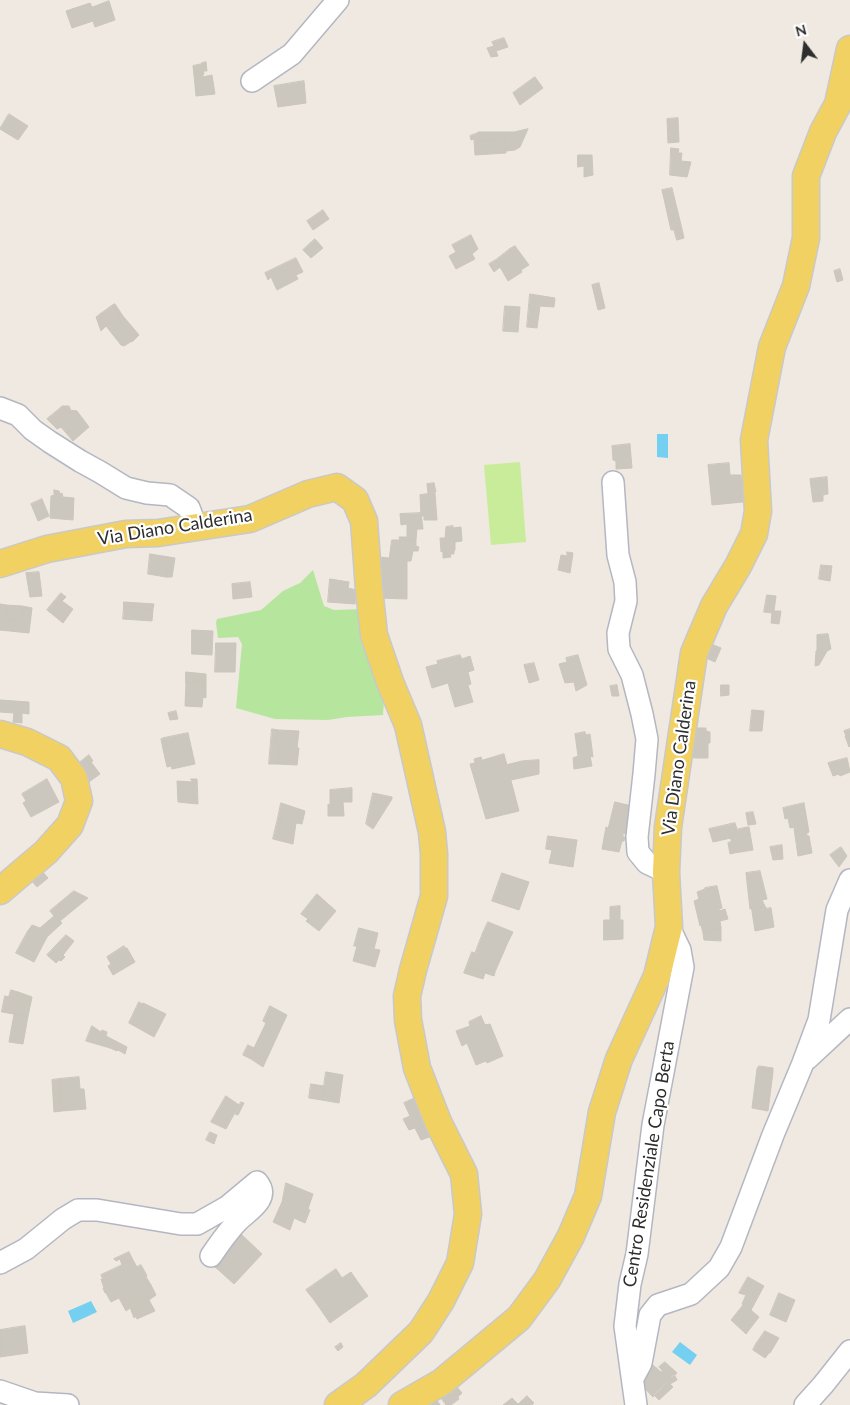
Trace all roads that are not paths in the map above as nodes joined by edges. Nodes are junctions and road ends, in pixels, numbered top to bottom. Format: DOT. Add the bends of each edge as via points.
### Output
graph roads {
  1 [pos="338,0"];
  2 [pos="850,49"];
  3 [pos="252,81"];
  4 [pos="0,408"];
  5 [pos="614,482"];
  6 [pos="196,527"];
  7 [pos="0,564"];
  8 [pos="0,734"];
  9 [pos="666,872"];
  10 [pos="850,880"];
  11 [pos="0,891"];
  12 [pos="669,927"];
  13 [pos="850,1019"];
  14 [pos="803,1063"];
  15 [pos="211,1256"];
  16 [pos="0,1263"];
  17 [pos="850,1352"];
  18 [pos="633,1378"];
  19 [pos="0,1391"];
  20 [pos="68,1405"];
  21 [pos="338,1405"];
  22 [pos="402,1405"];
  23 [pos="636,1405"];
  24 [pos="805,1405"];
  1 -- 3 [label="street" via="292,54"];
  2 -- 9 [label="main road, Via Diano Calderina" via="838,104 806,176 806,238 796,286 770,357 754,440 758,511 754,534 714,606 694,653 668,827"];
  4 -- 6 [label="street" via="18,415 50,442 126,488 170,495 189,508"];
  5 -- 9 [label="street" via="618,555 626,582 626,601 618,633 619,649 632,675 647,739 636,837 638,852 647,862"];
  6 -- 7 [label="main road, Via Diano Calderina" via="126,534 47,548"];
  6 -- 21 [label="main road, Via Diano Calderina" via="250,519 308,494 336,487 355,500 364,521 374,635 408,725 432,832 434,896 407,996 408,1020 417,1068 438,1122 464,1174 468,1214 465,1234 460,1263 421,1332 366,1385"];
  8 -- 11 [label="main road" via="28,742 59,758 74,778 79,800 70,825 46,852"];
  9 -- 12 [label="main road, Via Diano Calderina"];
  10 -- 14 [label="street" via="837,910 819,1020"];
  12 -- 18 [label="street, Centro Residenziale Capo Berta" via="680,950 683,967 654,1125 630,1284 625,1326"];
  12 -- 22 [label="main road, Via Diano Calderina" via="657,976 619,1060 602,1112 588,1196 547,1280 519,1318 442,1382"];
  13 -- 14 [label="street"];
  14 -- 18 [label="street" via="732,1247 719,1268 691,1294 658,1305 650,1315 641,1363"];
  15 -- 16 [label="street" via="223,1237 256,1204 261,1193 257,1182 227,1207 197,1224 78,1210 26,1249"];
  17 -- 24 [label="street"];
  18 -- 23 [label="street, Centro Residenziale Capo Berta"];
  19 -- 20 [label="street" via="35,1403"];
}
